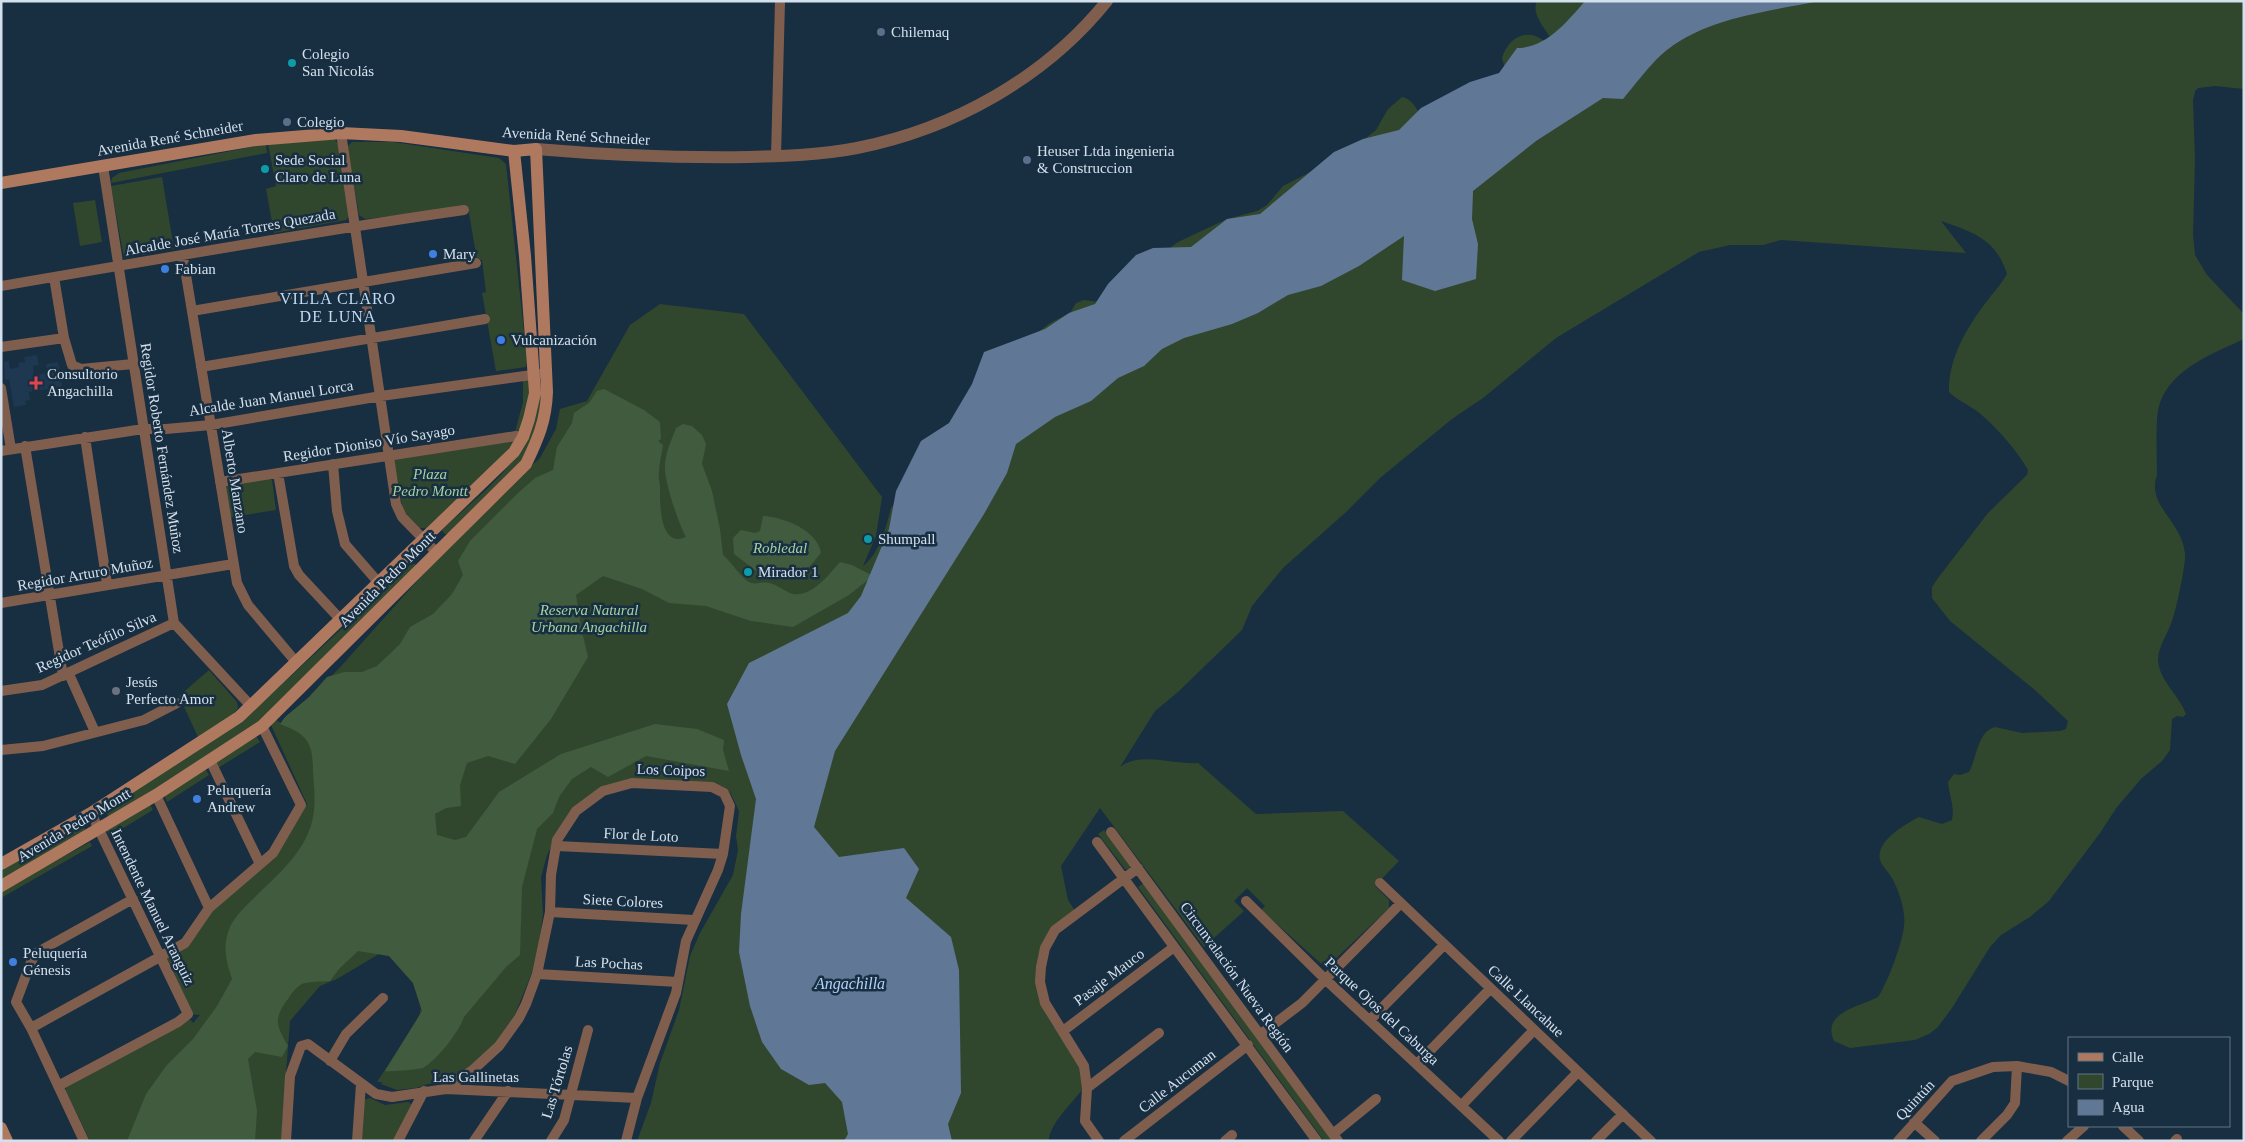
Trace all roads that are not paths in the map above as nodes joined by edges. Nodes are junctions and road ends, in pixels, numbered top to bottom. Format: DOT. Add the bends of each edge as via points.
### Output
graph roads {
  1 [pos="780,1"];
  2 [pos="1107,1"];
  3 [pos="341,133"];
  4 [pos="536,149"];
  5 [pos="514,151"];
  6 [pos="776,156"];
  7 [pos="103,166"];
  8 [pos="1,183"];
  9 [pos="464,210"];
  10 [pos="356,226"];
  11 [pos="183,257"];
  12 [pos="476,263"];
  13 [pos="118,267"];
  14 [pos="54,277"];
  15 [pos="364,283"];
  16 [pos="1,286"];
  17 [pos="192,311"];
  18 [pos="484,319"];
  19 [pos="64,338"];
  20 [pos="372,338"];
  21 [pos="1,348"];
  22 [pos="133,364"];
  23 [pos="201,366"];
  24 [pos="540,374"];
  25 [pos="1,388"];
  26 [pos="381,396"];
  27 [pos="211,424"];
  28 [pos="144,428"];
  29 [pos="523,436"];
  30 [pos="85,437"];
  31 [pos="25,446"];
  32 [pos="6,450"];
  33 [pos="389,455"];
  34 [pos="333,464"];
  35 [pos="278,473"];
  36 [pos="220,482"];
  37 [pos="422,540"];
  38 [pos="436,553"];
  39 [pos="234,564"];
  40 [pos="166,576"];
  41 [pos="378,582"];
  42 [pos="107,584"];
  43 [pos="48,595"];
  44 [pos="1,603"];
  45 [pos="340,619"];
  46 [pos="174,623"];
  47 [pos="296,662"];
  48 [pos="66,675"];
  49 [pos="1,691"];
  50 [pos="177,703"];
  51 [pos="250,705"];
  52 [pos="262,726"];
  53 [pos="95,732"];
  54 [pos="1,750"];
  55 [pos="210,760"];
  56 [pos="156,795"];
  57 [pos="91,813"];
  58 [pos="99,829"];
  59 [pos="1111,832"];
  60 [pos="1097,842"];
  61 [pos="557,846"];
  62 [pos="723,854"];
  63 [pos="1,864"];
  64 [pos="260,864"];
  65 [pos="1138,868"];
  66 [pos="1124,879"];
  67 [pos="1380,884"];
  68 [pos="1,886"];
  69 [pos="133,899"];
  70 [pos="1246,901"];
  71 [pos="1401,903"];
  72 [pos="209,908"];
  73 [pos="550,912"];
  74 [pos="694,920"];
  75 [pos="1444,945"];
  76 [pos="1174,947"];
  77 [pos="161,958"];
  78 [pos="537,974"];
  79 [pos="1326,979"];
  80 [pos="678,982"];
  81 [pos="1490,989"];
  82 [pos="383,998"];
  83 [pos="1370,1020"];
  84 [pos="31,1028"];
  85 [pos="588,1030"];
  86 [pos="1534,1030"];
  87 [pos="1063,1031"];
  88 [pos="1159,1033"];
  89 [pos="1261,1034"];
  90 [pos="1248,1045"];
  91 [pos="330,1061"];
  92 [pos="1417,1064"];
  93 [pos="2017,1066"];
  94 [pos="1578,1072"];
  95 [pos="2068,1080"];
  96 [pos="361,1084"];
  97 [pos="58,1086"];
  98 [pos="1087,1088"];
  99 [pos="446,1089"];
  100 [pos="508,1091"];
  101 [pos="424,1092"];
  102 [pos="572,1094"];
  103 [pos="637,1098"];
  104 [pos="1376,1099"];
  105 [pos="1461,1106"];
  106 [pos="1623,1114"];
  107 [pos="1914,1122"];
  108 [pos="2083,1127"];
  109 [pos="2124,1127"];
  110 [pos="1,1128"];
  111 [pos="1336,1137"];
  112 [pos="7,1141"];
  113 [pos="84,1141"];
  114 [pos="286,1141"];
  115 [pos="357,1141"];
  116 [pos="398,1141"];
  117 [pos="474,1141"];
  118 [pos="551,1141"];
  119 [pos="626,1141"];
  120 [pos="1099,1141"];
  121 [pos="1124,1141"];
  122 [pos="1317,1141"];
  123 [pos="1499,1141"];
  124 [pos="1511,1141"];
  125 [pos="1596,1141"];
  126 [pos="1651,1141"];
  127 [pos="1898,1141"];
  128 [pos="1934,1141"];
  129 [pos="1981,1141"];
  130 [pos="2067,1141"];
  131 [pos="2139,1141"];
  1 -- 6 [label="street"];
  2 -- 6 [label="street, Avenida René Schneider" via="1046,61 1002,91 956,116 907,135 864,146 829,153"];
  3 -- 5 [label="main road, Avenida René Schneider" via="401,136"];
  3 -- 7 [label="main road, Avenida René Schneider" via="256,140"];
  3 -- 10 [label="street"];
  4 -- 5 [label="main road, Avenida René Schneider"];
  4 -- 6 [label="street, Avenida René Schneider" via="632,156"];
  4 -- 24 [label="main road, Avenida Pedro Montt"];
  5 -- 24 [label="main road, Avenida Pedro Montt"];
  7 -- 8 [label="main road, Avenida René Schneider"];
  7 -- 13 [label="street, Regidor Roberto Fernández Muñoz"];
  9 -- 10 [label="street, Alcalde José María Torres Quezada"];
  10 -- 11 [label="street, Alcalde José María Torres Quezada"];
  10 -- 15 [label="street"];
  11 -- 13 [label="street, Alcalde José María Torres Quezada"];
  11 -- 17 [label="street, Alberto Manzano"];
  12 -- 15 [label="street"];
  13 -- 14 [label="street, Alcalde José María Torres Quezada"];
  13 -- 22 [label="street, Regidor Roberto Fernández Muñoz"];
  14 -- 16 [label="street, Alcalde José María Torres Quezada"];
  14 -- 19 [label="street"];
  15 -- 17 [label="street"];
  15 -- 20 [label="street"];
  17 -- 23 [label="street, Alberto Manzano"];
  18 -- 20 [label="street"];
  19 -- 21 [label="street"];
  19 -- 22 [label="street" via="70,361 78,369"];
  20 -- 23 [label="street"];
  20 -- 26 [label="street"];
  22 -- 28 [label="street, Regidor Roberto Fernández Muñoz"];
  23 -- 27 [label="street, Alberto Manzano"];
  24 -- 26 [label="street, Alcalde Juan Manuel Lorca"];
  24 -- 29 [label="main road, Avenida Pedro Montt"];
  24 -- 38 [label="main road, Avenida Pedro Montt" via="547,413 526,464"];
  25 -- 32 [label="street"];
  26 -- 27 [label="street, Alcalde Juan Manuel Lorca"];
  26 -- 33 [label="street"];
  27 -- 28 [label="street, Alcalde Juan Manuel Lorca"];
  27 -- 36 [label="street, Alberto Manzano"];
  28 -- 30 [label="street, Alcalde Juan Manuel Lorca"];
  28 -- 40 [label="street, Regidor Roberto Fernández Muñoz"];
  29 -- 33 [label="street, Regidor Dioniso Vío Sayago"];
  29 -- 37 [label="main road, Avenida Pedro Montt" via="514,452"];
  30 -- 31 [label="street, Alcalde Juan Manuel Lorca"];
  30 -- 42 [label="street"];
  31 -- 32 [label="street, Alcalde Juan Manuel Lorca"];
  31 -- 43 [label="street"];
  33 -- 34 [label="street, Regidor Dioniso Vío Sayago"];
  33 -- 37 [label="street" via="396,504 402,517"];
  34 -- 35 [label="street, Regidor Dioniso Vío Sayago"];
  34 -- 41 [label="street" via="337,511 345,544"];
  35 -- 36 [label="street, Regidor Dioniso Vío Sayago"];
  35 -- 45 [label="street" via="294,566 299,576"];
  36 -- 39 [label="street, Alberto Manzano"];
  37 -- 38 [label="street"];
  37 -- 41 [label="main road, Avenida Pedro Montt"];
  38 -- 52 [label="main road, Avenida Pedro Montt"];
  39 -- 40 [label="street, Regidor Arturo Muñoz"];
  39 -- 47 [label="street, Alberto Manzano" via="237,583 248,605"];
  40 -- 42 [label="street, Regidor Arturo Muñoz"];
  40 -- 46 [label="street, Regidor Roberto Fernández Muñoz"];
  41 -- 45 [label="main road, Avenida Pedro Montt"];
  42 -- 43 [label="street, Regidor Arturo Muñoz"];
  43 -- 44 [label="street, Regidor Arturo Muñoz"];
  43 -- 48 [label="street"];
  45 -- 47 [label="main road, Avenida Pedro Montt"];
  46 -- 48 [label="street, Regidor Teófilo Silva"];
  46 -- 51 [label="street"];
  47 -- 51 [label="main road, Avenida Pedro Montt"];
  48 -- 49 [label="street, Regidor Teófilo Silva" via="42,685"];
  48 -- 53 [label="street"];
  50 -- 53 [label="street" via="144,720"];
  51 -- 57 [label="main road, Avenida Pedro Montt" via="217,733"];
  52 -- 55 [label="main road, Avenida Pedro Montt"];
  52 -- 64 [label="street" via="301,805 272,853"];
  53 -- 54 [label="street" via="43,746"];
  55 -- 56 [label="main road, Avenida Pedro Montt"];
  55 -- 64 [label="street"];
  56 -- 58 [label="main road, Avenida Pedro Montt"];
  56 -- 72 [label="street"];
  57 -- 58 [label="street, Intendente Manuel Aranguiz"];
  57 -- 63 [label="main road, Avenida Pedro Montt"];
  58 -- 68 [label="main road, Avenida Pedro Montt"];
  58 -- 69 [label="street, Intendente Manuel Aranguiz"];
  59 -- 65 [label="street, Circunvalación Nueva Región"];
  60 -- 66 [label="street, Circunvalación Nueva Región"];
  61 -- 62 [label="street, Flor de Loto"];
  61 -- 62 [label="street, Los Coipos" via="576,811 603,791 632,783 697,786 718,789 728,798 730,806"];
  61 -- 73 [label="street, Los Coipos"];
  62 -- 74 [label="street, Los Coipos"];
  64 -- 72 [label="street"];
  65 -- 66 [label="street"];
  65 -- 89 [label="street, Circunvalación Nueva Región"];
  66 -- 76 [label="street, Circunvalación Nueva Región"];
  66 -- 87 [label="street" via="1055,930 1044,948 1040,982 1050,1014"];
  67 -- 71 [label="street, Calle Llancahue"];
  69 -- 77 [label="street, Intendente Manuel Aranguiz"];
  69 -- 84 [label="street" via="36,953 16,1002"];
  70 -- 79 [label="street, Parque Ojos del Caburga"];
  71 -- 75 [label="street, Calle Llancahue"];
  71 -- 79 [label="street"];
  72 -- 77 [label="street" via="185,943"];
  73 -- 74 [label="street, Siete Colores"];
  73 -- 78 [label="street, Los Coipos"];
  74 -- 80 [label="street, Los Coipos"];
  75 -- 81 [label="street, Calle Llancahue"];
  75 -- 83 [label="street"];
  76 -- 87 [label="street, Pasaje Mauco"];
  76 -- 90 [label="street, Circunvalación Nueva Región"];
  77 -- 84 [label="street"];
  77 -- 97 [label="street, Intendente Manuel Aranguiz" via="188,1014"];
  78 -- 80 [label="street, Las Pochas"];
  78 -- 99 [label="street, Los Coipos" via="519,1018 499,1046"];
  79 -- 83 [label="street, Parque Ojos del Caburga"];
  79 -- 89 [label="street" via="1302,1003"];
  80 -- 103 [label="street, Los Coipos"];
  81 -- 86 [label="street, Calle Llancahue"];
  81 -- 92 [label="street"];
  82 -- 91 [label="street" via="346,1034"];
  83 -- 92 [label="street, Parque Ojos del Caburga"];
  84 -- 97 [label="street"];
  85 -- 102 [label="street, Las Tórtolas"];
  86 -- 94 [label="street, Calle Llancahue"];
  86 -- 105 [label="street"];
  87 -- 98 [label="street" via="1084,1066"];
  88 -- 98 [label="street"];
  89 -- 111 [label="street, Circunvalación Nueva Región"];
  90 -- 121 [label="street, Calle Aucuman"];
  90 -- 122 [label="street, Circunvalación Nueva Región"];
  91 -- 96 [label="street, Las Gallinetas"];
  91 -- 114 [label="street, Las Gallinetas" via="308,1044 302,1046 290,1076"];
  92 -- 105 [label="street, Parque Ojos del Caburga"];
  93 -- 95 [label="street, Quintún" via="2051,1072"];
  93 -- 107 [label="street, Quintún" via="1993,1067 1952,1082"];
  93 -- 129 [label="street" via="2016,1104"];
  94 -- 106 [label="street, Calle Llancahue"];
  94 -- 124 [label="street"];
  96 -- 101 [label="street, Las Gallinetas" via="376,1094 392,1097"];
  96 -- 115 [label="street"];
  97 -- 113 [label="street"];
  98 -- 120 [label="street" via="1085,1121"];
  99 -- 100 [label="street, Las Gallinetas"];
  99 -- 101 [label="street, Las Gallinetas"];
  100 -- 102 [label="street, Las Gallinetas"];
  100 -- 117 [label="street"];
  101 -- 116 [label="street"];
  102 -- 103 [label="street, Las Gallinetas"];
  102 -- 118 [label="street, Las Tórtolas" via="564,1120"];
  103 -- 119 [label="street, Los Coipos"];
  104 -- 111 [label="street"];
  105 -- 123 [label="street, Parque Ojos del Caburga"];
  106 -- 125 [label="street"];
  106 -- 126 [label="street, Calle Llancahue"];
  107 -- 127 [label="street, Quintún"];
  107 -- 128 [label="street"];
  108 -- 130 [label="street"];
  109 -- 131 [label="street"];
  110 -- 112 [label="main road"];
}
